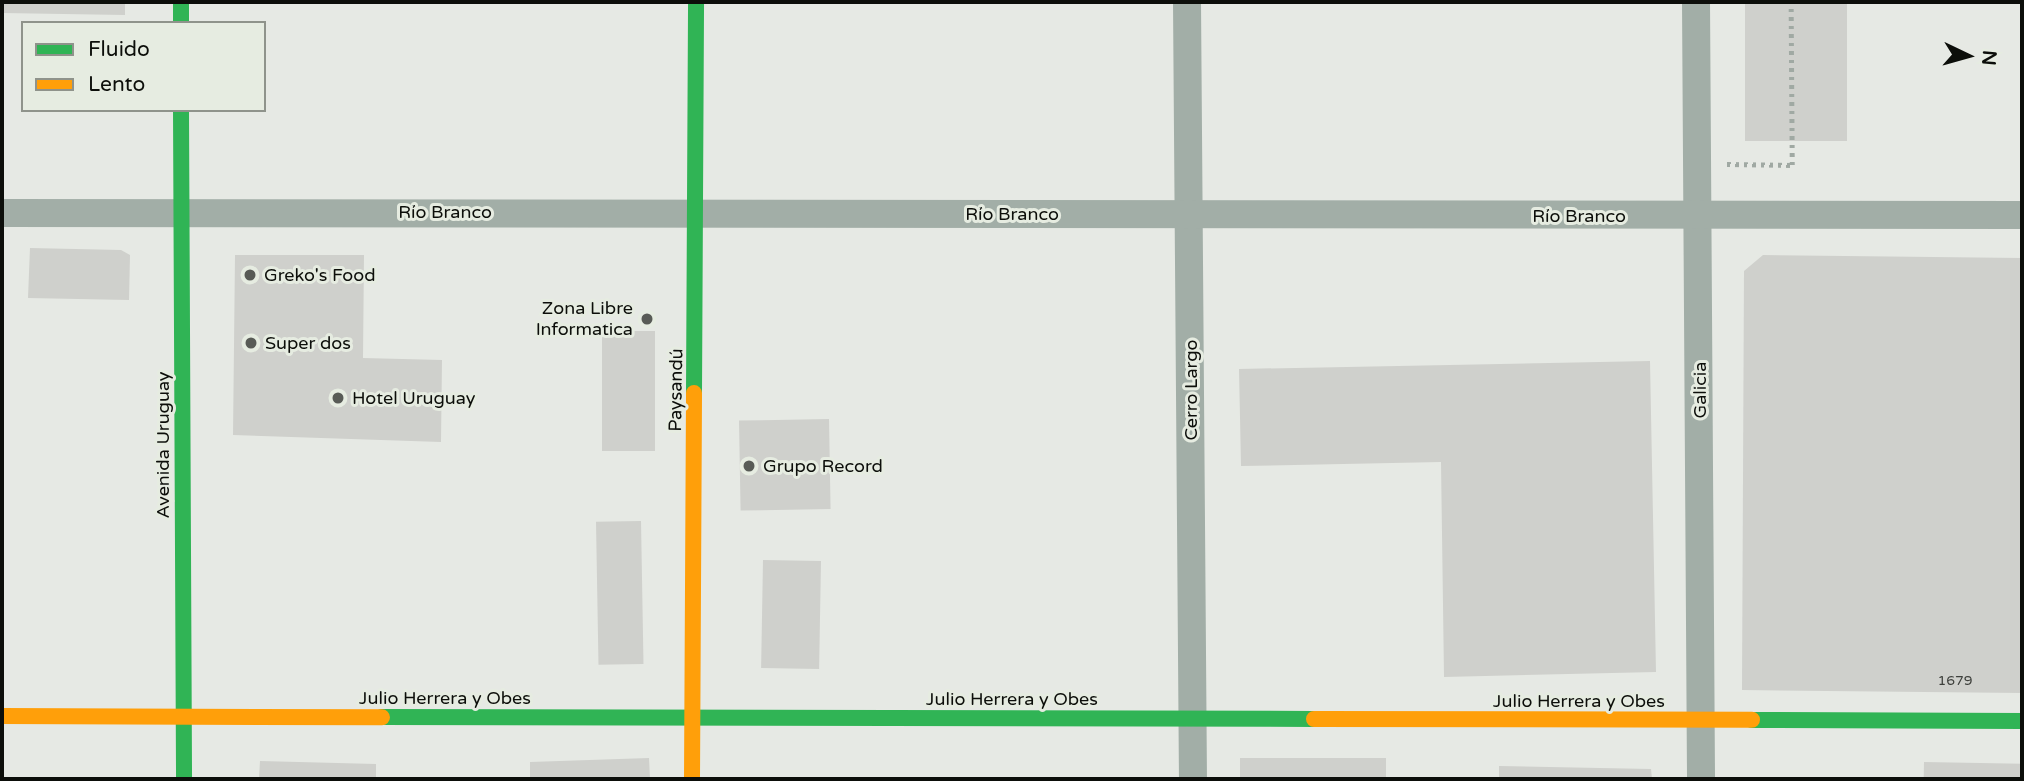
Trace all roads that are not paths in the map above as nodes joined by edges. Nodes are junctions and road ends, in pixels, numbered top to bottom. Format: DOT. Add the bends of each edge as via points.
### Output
graph roads {
  1 [pos="181,2"];
  2 [pos="696,2"];
  3 [pos="1187,2"];
  4 [pos="1696,2"];
  5 [pos="181,21"];
  6 [pos="181,112"];
  7 [pos="181,212"];
  8 [pos="2,213"];
  9 [pos="697,213"];
  10 [pos="1190,215"];
  11 [pos="2022,215"];
  12 [pos="1699,216"];
  13 [pos="2,716"];
  14 [pos="184,716"];
  15 [pos="692,717"];
  16 [pos="1193,719"];
  17 [pos="1701,720"];
  18 [pos="2022,721"];
  19 [pos="184,779"];
  20 [pos="692,779"];
  21 [pos="1193,779"];
  22 [pos="1701,779"];
  1 -- 5 [label="street"];
  2 -- 9 [label="street, Paysandú"];
  3 -- 10 [label="street, Cerro Largo"];
  4 -- 12 [label="street, Galicia"];
  6 -- 7 [label="street, Avenida Uruguay"];
  7 -- 8 [label="street, Río Branco"];
  7 -- 9 [label="street, Río Branco"];
  7 -- 14 [label="street, Avenida Uruguay"];
  9 -- 10 [label="street, Río Branco"];
  9 -- 15 [label="street, Paysandú"];
  10 -- 12 [label="street, Río Branco"];
  10 -- 16 [label="street, Cerro Largo"];
  11 -- 12 [label="street, Río Branco"];
  12 -- 17 [label="street, Galicia"];
  13 -- 14 [label="street, Julio Herrera y Obes"];
  14 -- 15 [label="street, Julio Herrera y Obes"];
  14 -- 19 [label="street, Avenida Uruguay"];
  15 -- 16 [label="street, Julio Herrera y Obes"];
  15 -- 20 [label="street, Paysandú"];
  16 -- 17 [label="street, Julio Herrera y Obes"];
  16 -- 21 [label="street, Cerro Largo"];
  17 -- 18 [label="street, Julio Herrera y Obes"];
  17 -- 22 [label="street, Galicia"];
}
